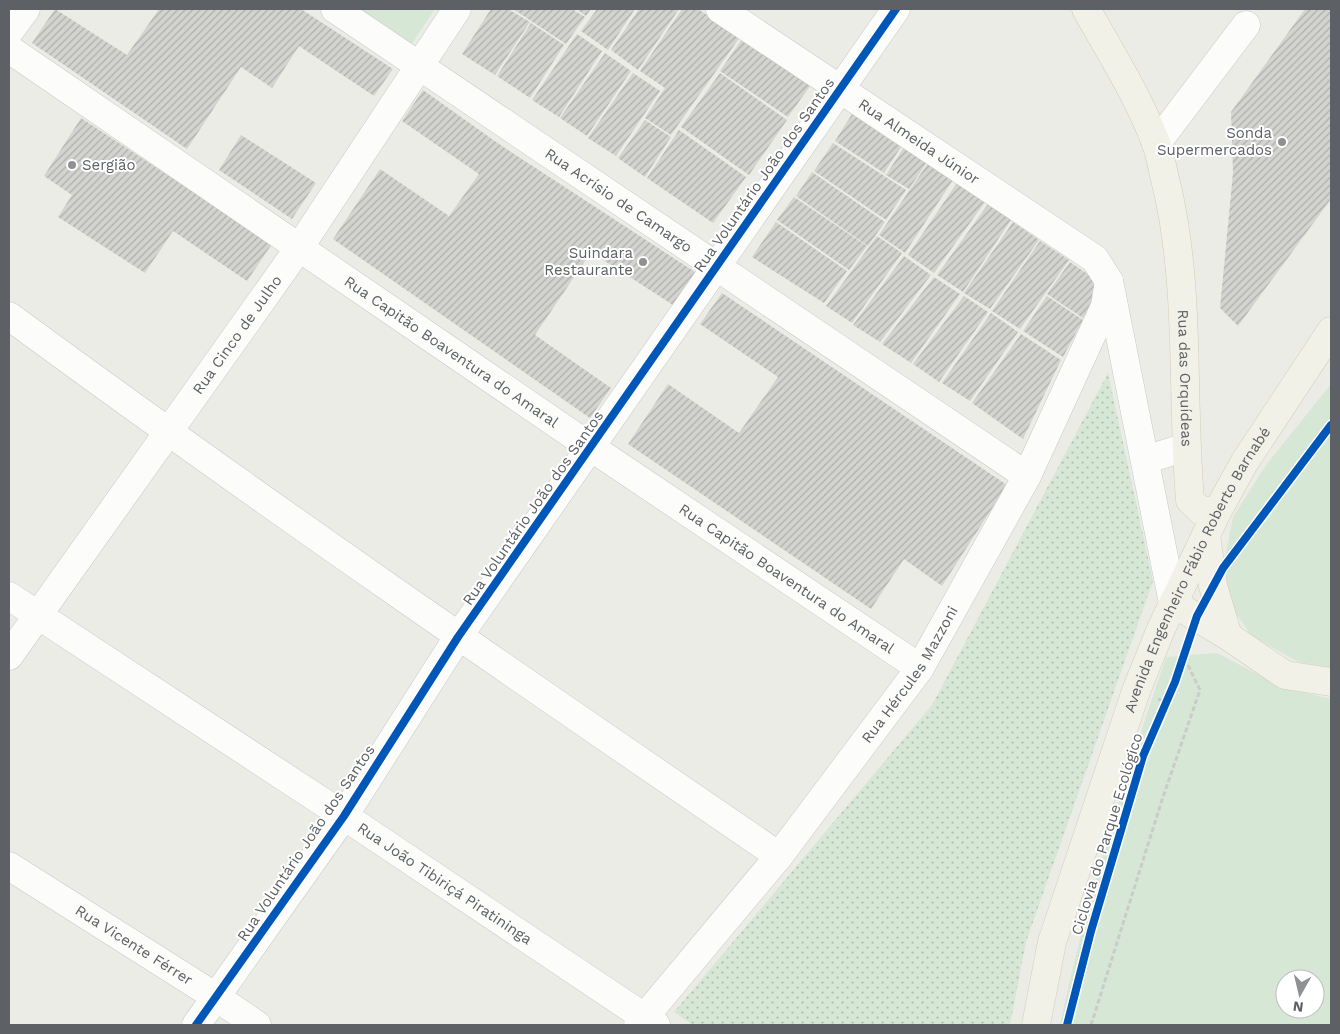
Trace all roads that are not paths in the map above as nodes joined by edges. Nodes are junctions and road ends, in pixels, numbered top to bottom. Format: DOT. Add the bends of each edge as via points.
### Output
graph roads {
  1 [pos="26,9"];
  2 [pos="335,9"];
  3 [pos="456,9"];
  4 [pos="720,9"];
  5 [pos="896,9"];
  6 [pos="1086,9"];
  7 [pos="1246,25"];
  8 [pos="9,32"];
  9 [pos="9,49"];
  10 [pos="418,66"];
  11 [pos="841,88"];
  12 [pos="1156,144"];
  13 [pos="299,248"];
  14 [pos="718,265"];
  15 [pos="1109,281"];
  16 [pos="9,316"];
  17 [pos="1329,336"];
  18 [pos="169,434"];
  19 [pos="1186,447"];
  20 [pos="592,448"];
  21 [pos="1145,460"];
  22 [pos="1027,476"];
  23 [pos="1211,524"];
  24 [pos="9,596"];
  25 [pos="1173,603"];
  26 [pos="37,616"];
  27 [pos="1228,636"];
  28 [pos="458,637"];
  29 [pos="9,656"];
  30 [pos="920,668"];
  31 [pos="1331,682"];
  32 [pos="344,816"];
  33 [pos="779,856"];
  34 [pos="9,866"];
  35 [pos="216,997"];
  36 [pos="646,1023"];
  37 [pos="196,1025"];
  38 [pos="256,1025"];
  39 [pos="1036,1025"];
  1 -- 8 [label="street"];
  2 -- 10 [label="street, Rua Acrísio de Camargo"];
  3 -- 10 [label="street, Rua Cinco de Julho"];
  4 -- 11 [label="street, Rua Almeida Júnior"];
  5 -- 11 [label="street, Rua Voluntário João dos Santos"];
  6 -- 12 [label="main road, Rua das Orquídeas" via="1133,91"];
  7 -- 12 [label="street"];
  9 -- 13 [label="street, Rua Capitão Boaventura do Amaral"];
  10 -- 13 [label="street, Rua Cinco de Julho"];
  10 -- 14 [label="street, Rua Acrísio de Camargo"];
  11 -- 14 [label="street, Rua Voluntário João dos Santos"];
  11 -- 15 [label="street, Rua Almeida Júnior" via="1095,259"];
  12 -- 19 [label="main road, Rua das Orquídeas" via="1176,226 1184,295"];
  13 -- 18 [label="street, Rua Cinco de Julho"];
  13 -- 20 [label="street, Rua Capitão Boaventura do Amaral"];
  14 -- 20 [label="street, Rua Voluntário João dos Santos"];
  14 -- 22 [label="street, Rua Acrísio de Camargo"];
  15 -- 21 [label="street"];
  15 -- 22 [label="street, Rua Hércules Mazzoni" via="1105,306"];
  16 -- 18 [label="street"];
  17 -- 23 [label="main road, Avenida Engenheiro Fábio Roberto Barnabé" via="1244,463"];
  18 -- 26 [label="street, Rua Cinco de Julho"];
  18 -- 28 [label="street"];
  19 -- 21 [label="street"];
  19 -- 23 [label="main road, Rua das Orquídeas" via="1190,500"];
  20 -- 28 [label="street, Rua Voluntário João dos Santos"];
  20 -- 30 [label="street, Rua Capitão Boaventura do Amaral"];
  21 -- 25 [label="street"];
  22 -- 30 [label="street, Rua Hércules Mazzoni"];
  23 -- 25 [label="main road, Avenida Engenheiro Fábio Roberto Barnabé"];
  23 -- 27 [label="main road" via="1213,586"];
  24 -- 26 [label="street, Rua João Tibiriçá Piratininga"];
  25 -- 27 [label="main road"];
  25 -- 39 [label="main road, Avenida Engenheiro Fábio Roberto Barnabé" via="1136,691 1052,942"];
  26 -- 29 [label="street, Rua Cinco de Julho"];
  26 -- 32 [label="street, Rua João Tibiriçá Piratininga"];
  27 -- 31 [label="main road" via="1284,675"];
  28 -- 32 [label="street, Rua Voluntário João dos Santos"];
  28 -- 33 [label="street"];
  30 -- 33 [label="street, Rua Hércules Mazzoni"];
  32 -- 35 [label="street, Rua Voluntário João dos Santos"];
  32 -- 36 [label="street, Rua João Tibiriçá Piratininga"];
  33 -- 36 [label="street, Rua Hércules Mazzoni"];
  34 -- 35 [label="street, Rua Vicente Férrer"];
  35 -- 37 [label="street, Rua Voluntário João dos Santos"];
  35 -- 38 [label="street, Rua Vicente Férrer"];
}
